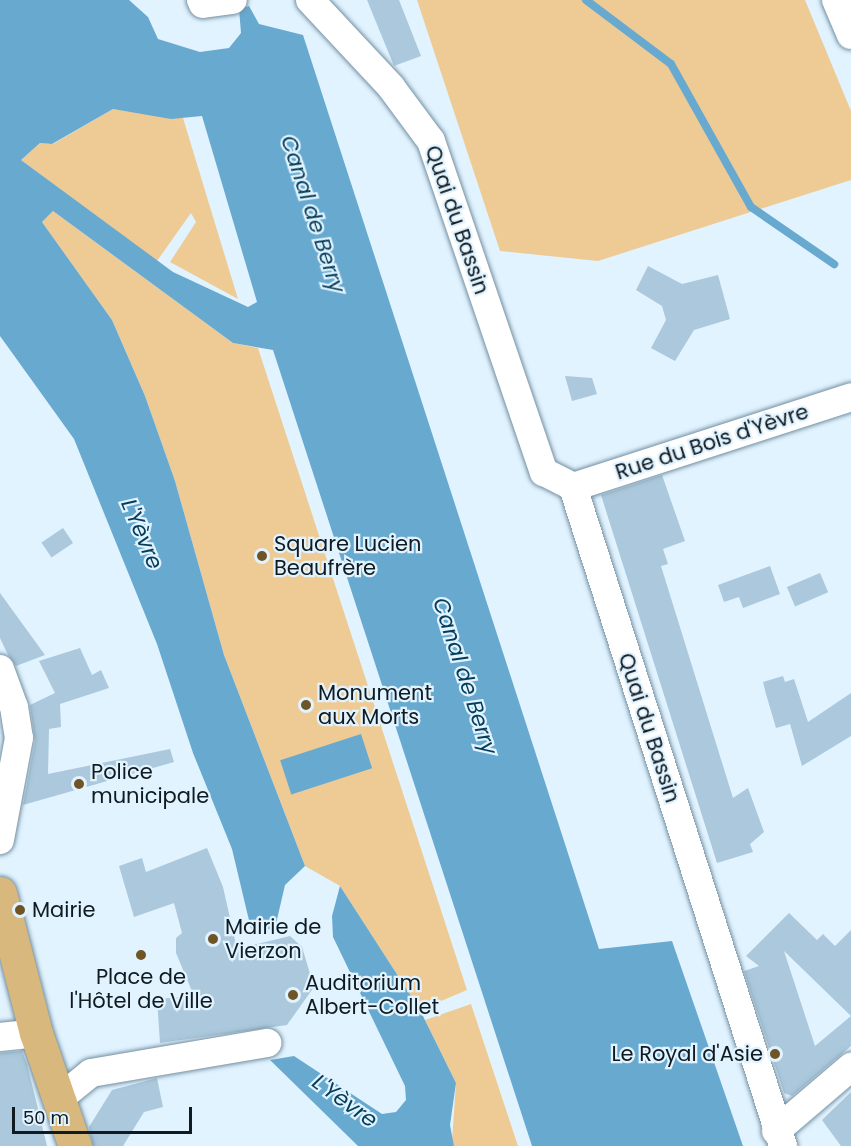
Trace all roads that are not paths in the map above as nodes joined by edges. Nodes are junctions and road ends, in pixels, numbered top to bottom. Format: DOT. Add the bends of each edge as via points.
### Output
graph roads {
  1 [pos="310,0"];
  2 [pos="836,0"];
  3 [pos="851,35"];
  4 [pos="851,397"];
  5 [pos="573,488"];
  6 [pos="0,669"];
  7 [pos="0,840"];
  8 [pos="0,893"];
  9 [pos="36,1033"];
  10 [pos="0,1037"];
  11 [pos="267,1042"];
  12 [pos="851,1067"];
  13 [pos="58,1099"];
  14 [pos="780,1138"];
  15 [pos="75,1146"];
  1 -- 5 [label="street, Quai du Bassin" via="392,87 458,275 493,327 544,472"];
  2 -- 3 [label="street"];
  4 -- 5 [label="street, Rue du Bois d'Yèvre"];
  5 -- 14 [label="street, Quai du Bassin"];
  6 -- 7 [label="street" via="14,707 19,738"];
  8 -- 9 [label="main road"];
  9 -- 10 [label="street"];
  9 -- 13 [label="main road"];
  11 -- 13 [label="street" via="92,1073"];
  12 -- 14 [label="street"];
  13 -- 15 [label="main road"];
}
